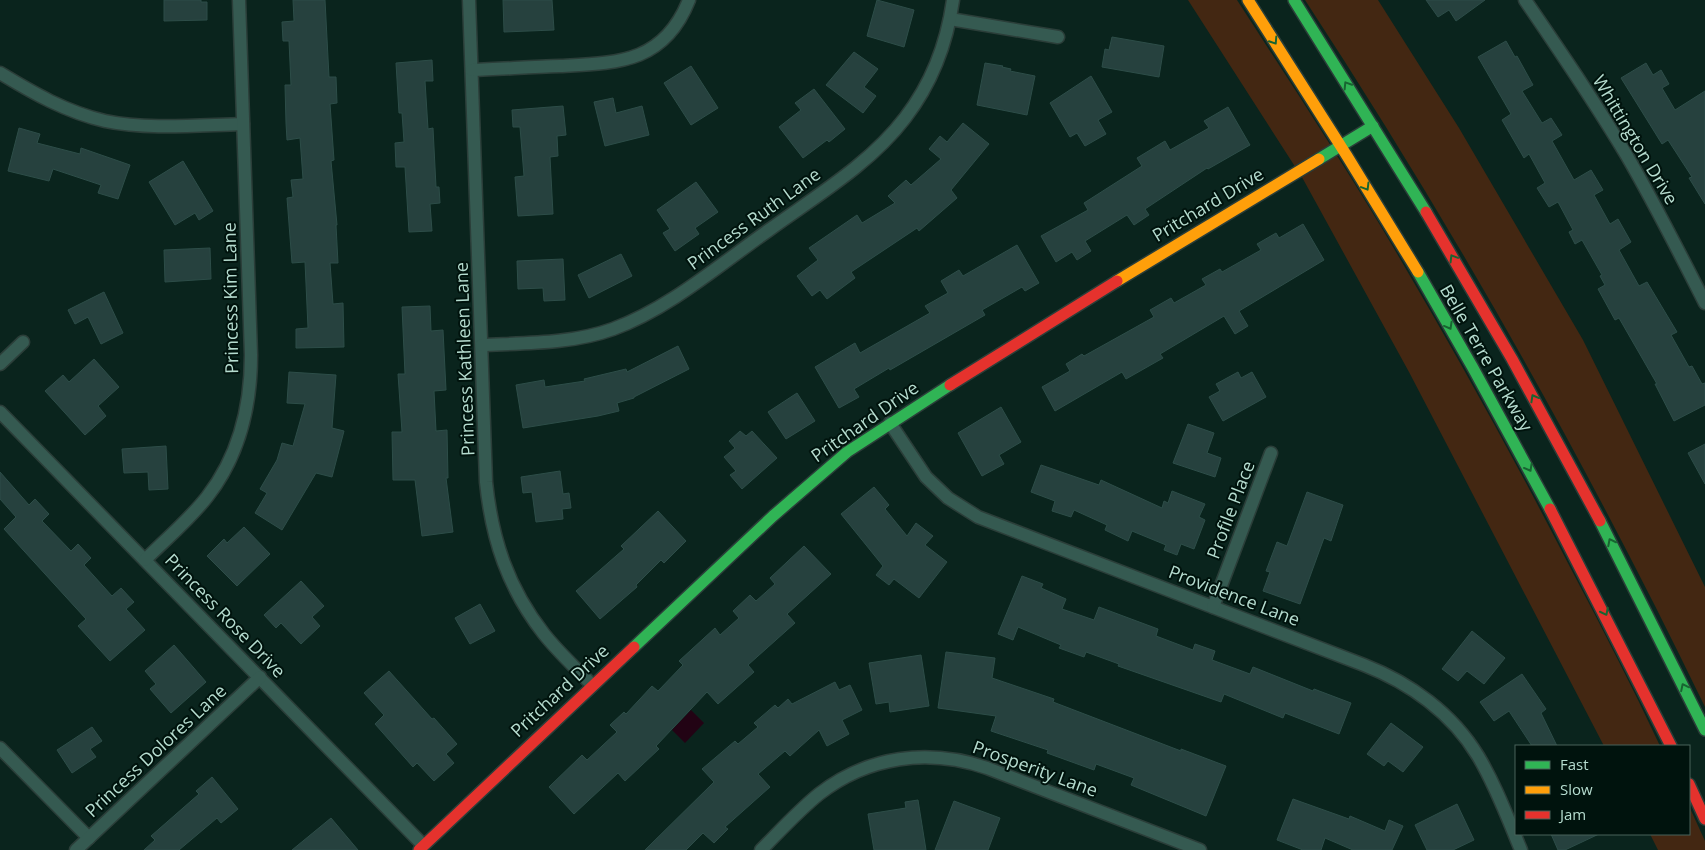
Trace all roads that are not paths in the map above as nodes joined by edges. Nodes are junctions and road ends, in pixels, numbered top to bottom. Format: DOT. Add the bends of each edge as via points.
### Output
graph roads {
  1 [pos="239,0"];
  2 [pos="469,0"];
  3 [pos="689,0"];
  4 [pos="953,0"];
  5 [pos="1248,0"];
  6 [pos="1294,0"];
  7 [pos="1525,0"];
  8 [pos="950,19"];
  9 [pos="1058,37"];
  10 [pos="472,70"];
  11 [pos="0,73"];
  12 [pos="243,124"];
  13 [pos="1373,126"];
  14 [pos="1341,145"];
  15 [pos="1705,303"];
  16 [pos="23,342"];
  17 [pos="482,346"];
  18 [pos="0,364"];
  19 [pos="0,412"];
  20 [pos="890,423"];
  21 [pos="1271,453"];
  22 [pos="145,560"];
  23 [pos="1213,607"];
  24 [pos="260,677"];
  25 [pos="592,685"];
  26 [pos="1705,730"];
  27 [pos="1670,745"];
  28 [pos="0,748"];
  29 [pos="1690,786"];
  30 [pos="1705,819"];
  31 [pos="89,838"];
  32 [pos="421,848"];
  33 [pos="76,850"];
  34 [pos="761,850"];
  35 [pos="1200,850"];
  36 [pos="1521,850"];
  1 -- 12 [label="street, Princess Kim Lane"];
  2 -- 10 [label="street, Princess Kathleen Lane"];
  3 -- 10 [label="street" via="678,22 661,41 625,61"];
  4 -- 8 [label="street, Princess Ruth Lane"];
  5 -- 14 [label="main road, Belle Terre Parkway, one-way"];
  13 -- 6 [label="main road, Belle Terre Parkway, one-way"];
  7 -- 15 [label="street, Whittington Drive" via="1626,156"];
  8 -- 9 [label="street"];
  8 -- 17 [label="street, Princess Ruth Lane" via="928,82 884,142 858,165 690,286 641,316 604,331 568,339"];
  10 -- 17 [label="street, Princess Kathleen Lane"];
  11 -- 12 [label="street" via="54,103 106,121 150,125"];
  12 -- 22 [label="street, Princess Kim Lane" via="251,356 250,388 244,419 230,461 208,496"];
  13 -- 14 [label="main road, Pritchard Drive"];
  26 -- 13 [label="main road, Belle Terre Parkway, one-way" via="1580,482 1466,280"];
  14 -- 20 [label="main road, Pritchard Drive"];
  14 -- 27 [label="main road, Belle Terre Parkway, one-way" via="1444,316 1545,497"];
  16 -- 18 [label="street"];
  17 -- 25 [label="street, Princess Kathleen Lane" via="486,482 498,547 510,580 537,625"];
  19 -- 22 [label="street, Princess Rose Drive"];
  20 -- 23 [label="street, Providence Lane" via="926,477 968,512"];
  20 -- 25 [label="main road, Pritchard Drive" via="828,467"];
  21 -- 23 [label="street, Profile Place"];
  22 -- 24 [label="street, Princess Rose Drive"];
  23 -- 36 [label="street, Providence Lane" via="1381,672 1428,701 1456,726 1477,755"];
  24 -- 31 [label="street, Princess Dolores Lane"];
  24 -- 32 [label="street, Princess Rose Drive"];
  25 -- 32 [label="main road, Pritchard Drive"];
  28 -- 31 [label="street"];
  29 -- 30 [label="main road"];
  31 -- 33 [label="street, Princess Dolores Lane"];
  34 -- 35 [label="street, Prosperity Lane" via="819,794 847,776 876,764 930,757 961,760 986,768"];
}
